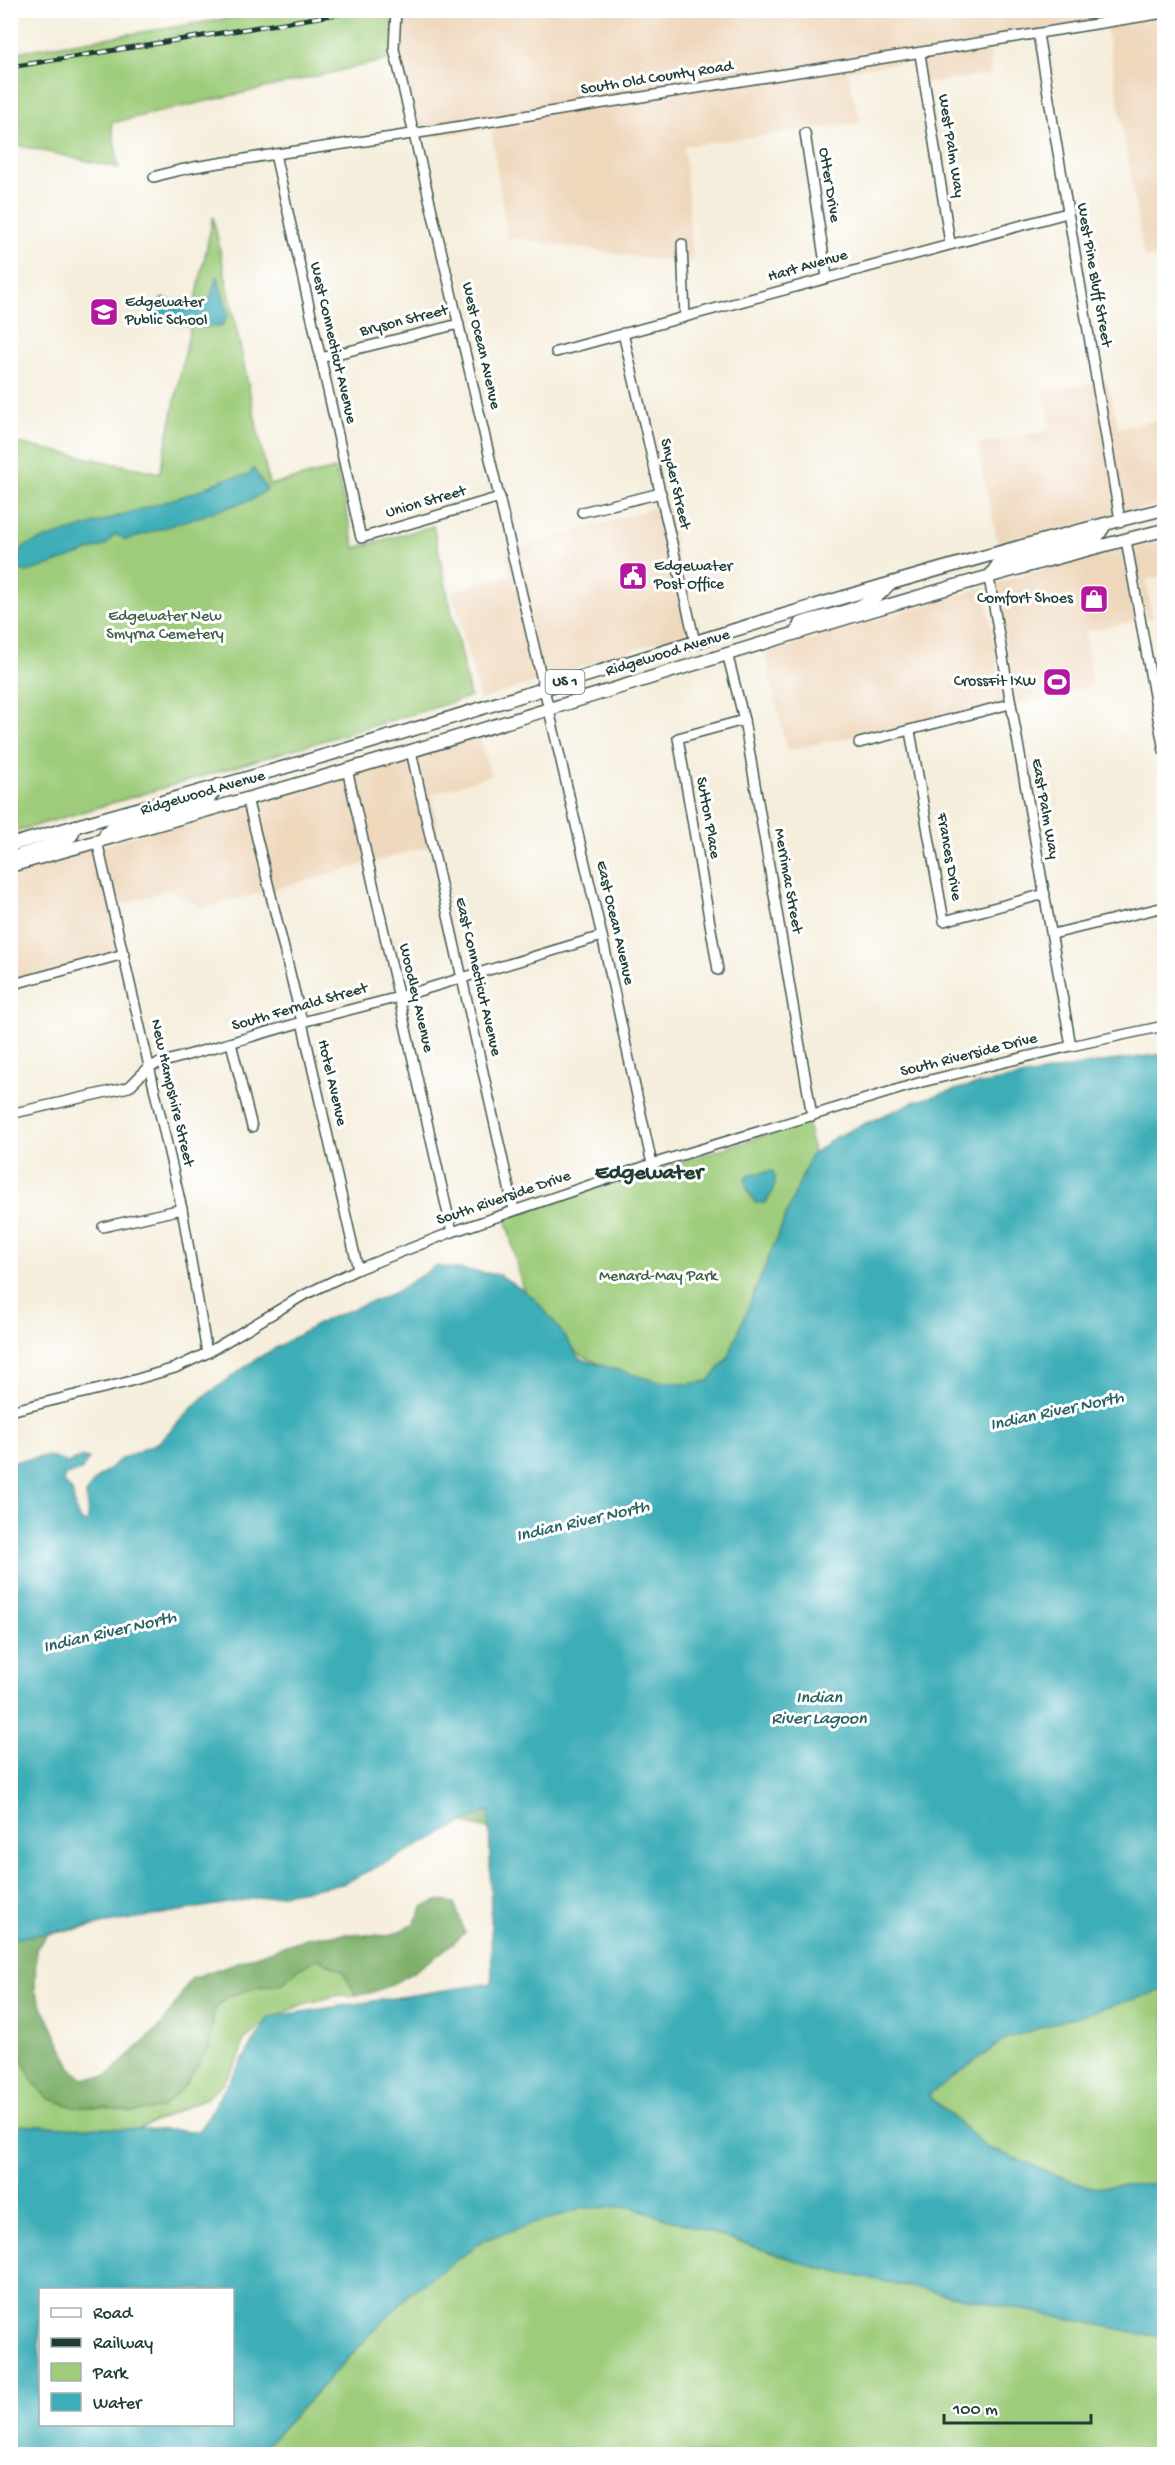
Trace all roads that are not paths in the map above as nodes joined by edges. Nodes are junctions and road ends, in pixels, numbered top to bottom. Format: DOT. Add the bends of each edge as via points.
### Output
graph roads {
  1 [pos="396,10"];
  2 [pos="1164,13"];
  3 [pos="1038,34"];
  4 [pos="920,54"];
  5 [pos="805,133"];
  6 [pos="414,134"];
  7 [pos="275,154"];
  8 [pos="154,177"];
  9 [pos="1067,213"];
  10 [pos="950,243"];
  11 [pos="682,244"];
  12 [pos="827,277"];
  13 [pos="685,317"];
  14 [pos="459,324"];
  15 [pos="623,333"];
  16 [pos="556,352"];
  17 [pos="321,358"];
  18 [pos="661,494"];
  19 [pos="500,497"];
  20 [pos="1164,509"];
  21 [pos="582,512"];
  22 [pos="1120,520"];
  23 [pos="1105,525"];
  24 [pos="1164,530"];
  25 [pos="361,538"];
  26 [pos="1126,540"];
  27 [pos="989,578"];
  28 [pos="888,585"];
  29 [pos="796,633"];
  30 [pos="695,642"];
  31 [pos="727,653"];
  32 [pos="544,689"];
  33 [pos="1010,704"];
  34 [pos="549,708"];
  35 [pos="744,720"];
  36 [pos="910,731"];
  37 [pos="859,742"];
  38 [pos="411,751"];
  39 [pos="1164,751"];
  40 [pos="347,770"];
  41 [pos="219,785"];
  42 [pos="247,798"];
  43 [pos="76,826"];
  44 [pos="101,840"];
  45 [pos="10,845"];
  46 [pos="10,857"];
  47 [pos="10,866"];
  48 [pos="1045,894"];
  49 [pos="1164,907"];
  50 [pos="1053,934"];
  51 [pos="602,936"];
  52 [pos="124,954"];
  53 [pos="718,970"];
  54 [pos="462,977"];
  55 [pos="10,985"];
  56 [pos="399,997"];
  57 [pos="302,1022"];
  58 [pos="1164,1026"];
  59 [pos="231,1043"];
  60 [pos="1071,1046"];
  61 [pos="150,1066"];
  62 [pos="10,1114"];
  63 [pos="812,1116"];
  64 [pos="252,1127"];
  65 [pos="652,1164"];
  66 [pos="182,1209"];
  67 [pos="514,1210"];
  68 [pos="103,1227"];
  69 [pos="452,1233"];
  70 [pos="358,1269"];
  71 [pos="207,1353"];
  72 [pos="10,1411"];
  1 -- 6 [label="street, West Ocean Avenue" via="394,49"];
  2 -- 3 [label="street, South Old County Road"];
  3 -- 4 [label="street, South Old County Road"];
  3 -- 9 [label="street, West Pine Bluff Street"];
  4 -- 6 [label="street, South Old County Road"];
  4 -- 10 [label="street, West Palm Way"];
  5 -- 12 [label="street, Otter Drive"];
  6 -- 7 [label="street, South Old County Road"];
  6 -- 14 [label="street, West Ocean Avenue"];
  7 -- 8 [label="street, South Old County Road"];
  7 -- 17 [label="street, West Connecticut Avenue"];
  9 -- 10 [label="street, Hart Avenue"];
  9 -- 22 [label="street, West Pine Bluff Street"];
  10 -- 12 [label="street, Hart Avenue"];
  11 -- 13 [label="street"];
  12 -- 13 [label="street, Hart Avenue"];
  13 -- 15 [label="street, Hart Avenue"];
  14 -- 17 [label="street, Bryson Street"];
  14 -- 19 [label="street, West Ocean Avenue"];
  15 -- 16 [label="street, Hart Avenue"];
  15 -- 18 [label="street, Snyder Street"];
  17 -- 25 [label="street, West Connecticut Avenue"];
  18 -- 21 [label="street"];
  18 -- 30 [label="street, Snyder Street"];
  19 -- 25 [label="street, Union Street"];
  19 -- 32 [label="street, West Ocean Avenue"];
  20 -- 22 [label="main road, Ridgewood Avenue / US 1"];
  22 -- 23 [label="main road, Ridgewood Avenue / US 1"];
  23 -- 27 [label="main road" via="1097,537 999,563"];
  23 -- 28 [label="main road, Ridgewood Avenue / US 1"];
  24 -- 26 [label="main road, Ridgewood Avenue / US 1"];
  26 -- 27 [label="main road, Ridgewood Avenue / US 1"];
  26 -- 39 [label="street"];
  27 -- 29 [label="main road, Ridgewood Avenue / US 1"];
  27 -- 33 [label="street, East Palm Way"];
  28 -- 29 [label="main road" via="870,603 806,621"];
  28 -- 30 [label="main road, Ridgewood Avenue / US 1"];
  29 -- 31 [label="main road, Ridgewood Avenue / US 1"];
  30 -- 32 [label="main road, Ridgewood Avenue / US 1"];
  31 -- 34 [label="main road, Ridgewood Avenue / US 1"];
  31 -- 35 [label="street, Merrimac Street"];
  32 -- 34 [label="street, East Ocean Avenue"];
  32 -- 41 [label="main road, Ridgewood Avenue / US 1"];
  33 -- 36 [label="street"];
  33 -- 48 [label="street, East Palm Way"];
  34 -- 38 [label="main road, Ridgewood Avenue / US 1"];
  34 -- 51 [label="street, East Ocean Avenue"];
  35 -- 53 [label="street, Sutton Place" via="678,738"];
  35 -- 63 [label="street, Merrimac Street"];
  36 -- 37 [label="street"];
  36 -- 48 [label="street, Frances Drive" via="944,921"];
  38 -- 40 [label="main road, Ridgewood Avenue / US 1"];
  38 -- 54 [label="street, East Connecticut Avenue"];
  40 -- 42 [label="main road, Ridgewood Avenue / US 1"];
  40 -- 56 [label="street, Woodley Avenue"];
  41 -- 43 [label="main road, Ridgewood Avenue / US 1"];
  41 -- 44 [label="main road" via="209,798 114,826"];
  42 -- 44 [label="main road, Ridgewood Avenue / US 1"];
  42 -- 57 [label="street, Hotel Avenue"];
  43 -- 45 [label="main road, Ridgewood Avenue / US 1"];
  43 -- 46 [label="main road" via="65,841"];
  44 -- 47 [label="main road, Ridgewood Avenue / US 1"];
  44 -- 52 [label="street, New Hampshire Street"];
  48 -- 50 [label="street, East Palm Way"];
  49 -- 50 [label="street"];
  50 -- 60 [label="street, East Palm Way"];
  51 -- 54 [label="street, South Fernald Street"];
  51 -- 65 [label="street, East Ocean Avenue"];
  52 -- 55 [label="street"];
  52 -- 61 [label="street, New Hampshire Street"];
  54 -- 56 [label="street, South Fernald Street"];
  54 -- 67 [label="street, East Connecticut Avenue"];
  56 -- 57 [label="street, South Fernald Street"];
  56 -- 69 [label="street, Woodley Avenue"];
  57 -- 59 [label="street, South Fernald Street"];
  57 -- 70 [label="street, Hotel Avenue"];
  58 -- 60 [label="street, South Riverside Drive"];
  59 -- 61 [label="street, South Fernald Street"];
  59 -- 64 [label="street"];
  60 -- 63 [label="street, South Riverside Drive" via="922,1082"];
  61 -- 62 [label="street, South Fernald Street" via="129,1087"];
  61 -- 66 [label="street, New Hampshire Street"];
  63 -- 65 [label="street, South Riverside Drive"];
  65 -- 67 [label="street, South Riverside Drive"];
  66 -- 68 [label="street"];
  66 -- 71 [label="street, New Hampshire Street"];
  67 -- 69 [label="street, South Riverside Drive"];
  69 -- 70 [label="street, South Riverside Drive"];
  70 -- 71 [label="street, South Riverside Drive" via="302,1296"];
  71 -- 72 [label="street, South Riverside Drive" via="175,1368"];
}
